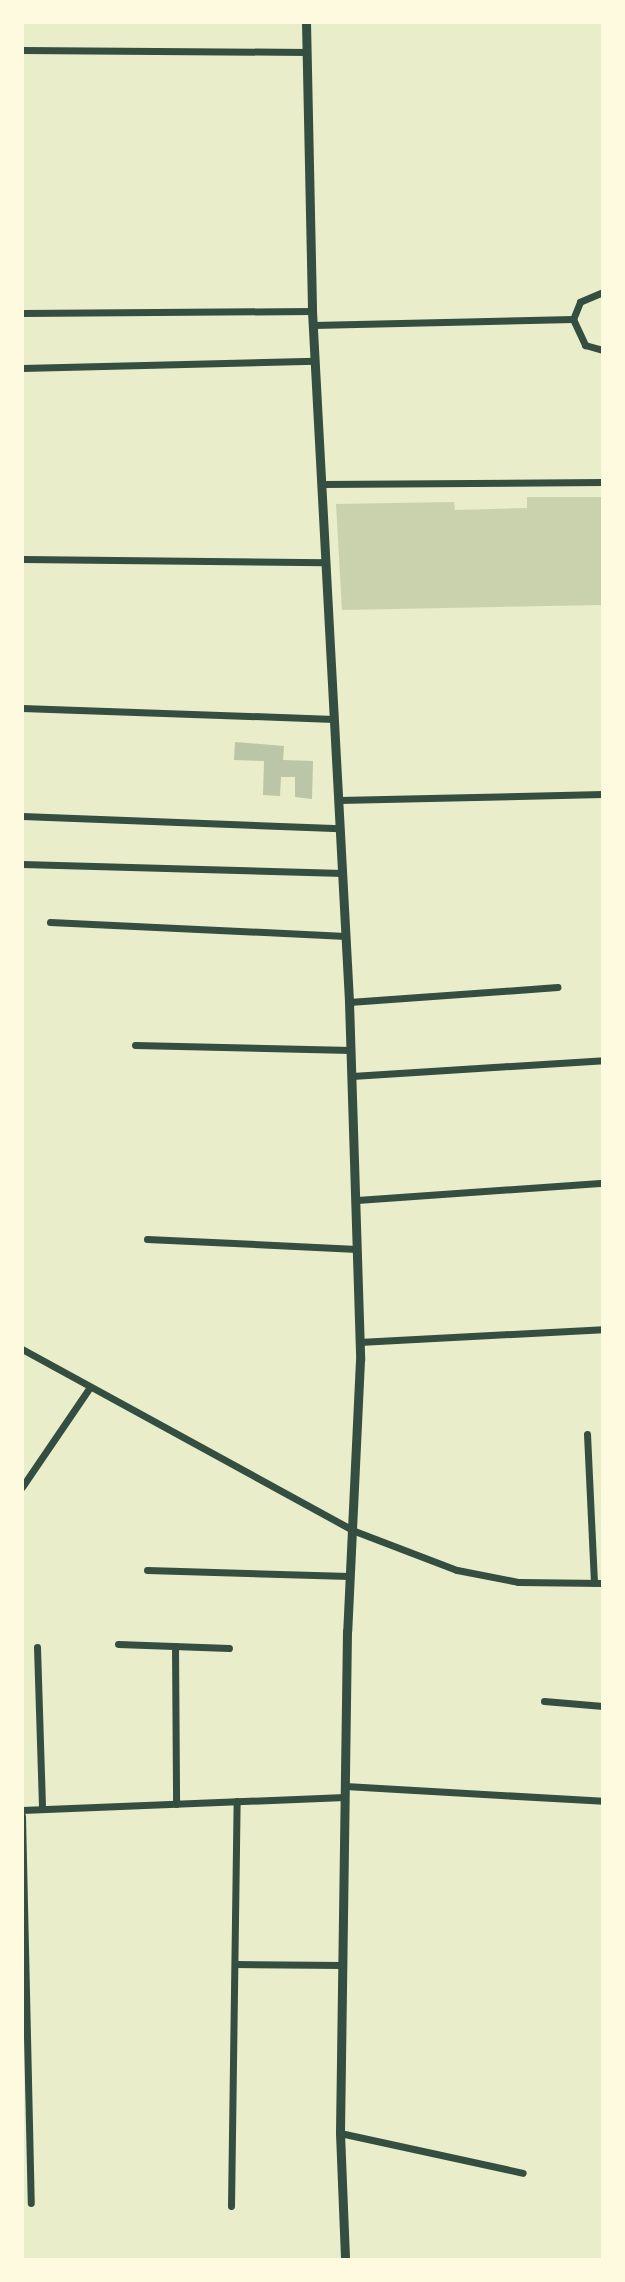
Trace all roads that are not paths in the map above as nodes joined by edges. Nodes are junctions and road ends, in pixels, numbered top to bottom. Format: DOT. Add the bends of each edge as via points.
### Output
graph roads {
  1 [pos="306,22"];
  2 [pos="22,50"];
  3 [pos="307,52"];
  4 [pos="603,292"];
  5 [pos="312,311"];
  6 [pos="22,313"];
  7 [pos="573,319"];
  8 [pos="313,325"];
  9 [pos="603,350"];
  10 [pos="315,361"];
  11 [pos="22,368"];
  12 [pos="603,482"];
  13 [pos="322,484"];
  14 [pos="22,559"];
  15 [pos="325,562"];
  16 [pos="22,708"];
  17 [pos="334,719"];
  18 [pos="603,794"];
  19 [pos="339,800"];
  20 [pos="22,816"];
  21 [pos="340,828"];
  22 [pos="22,864"];
  23 [pos="343,873"];
  24 [pos="50,922"];
  25 [pos="346,936"];
  26 [pos="557,987"];
  27 [pos="349,1002"];
  28 [pos="135,1045"];
  29 [pos="351,1050"];
  30 [pos="603,1060"];
  31 [pos="352,1076"];
  32 [pos="603,1183"];
  33 [pos="357,1200"];
  34 [pos="147,1239"];
  35 [pos="357,1249"];
  36 [pos="603,1329"];
  37 [pos="359,1342"];
  38 [pos="22,1349"];
  39 [pos="90,1387"];
  40 [pos="587,1434"];
  41 [pos="22,1487"];
  42 [pos="352,1530"];
  43 [pos="147,1570"];
  44 [pos="349,1576"];
  45 [pos="598,1583"];
  46 [pos="118,1644"];
  47 [pos="175,1646"];
  48 [pos="37,1647"];
  49 [pos="229,1648"];
  50 [pos="544,1701"];
  51 [pos="603,1706"];
  52 [pos="345,1786"];
  53 [pos="345,1797"];
  54 [pos="237,1801"];
  55 [pos="603,1801"];
  56 [pos="176,1804"];
  57 [pos="42,1809"];
  58 [pos="22,1813"];
  59 [pos="235,1964"];
  60 [pos="342,1965"];
  61 [pos="340,2133"];
  62 [pos="523,2173"];
  63 [pos="31,2203"];
  64 [pos="231,2206"];
  65 [pos="345,2260"];
  1 -- 3 [label="street"];
  2 -- 3 [label="street"];
  3 -- 5 [label="street"];
  4 -- 7 [label="street" via="580,302"];
  5 -- 6 [label="street"];
  5 -- 8 [label="street"];
  7 -- 8 [label="street"];
  7 -- 9 [label="street" via="585,345"];
  8 -- 10 [label="street"];
  10 -- 11 [label="street"];
  10 -- 13 [label="street"];
  12 -- 13 [label="street"];
  13 -- 15 [label="street"];
  14 -- 15 [label="street"];
  15 -- 17 [label="street"];
  16 -- 17 [label="street"];
  17 -- 19 [label="street"];
  18 -- 19 [label="street"];
  19 -- 21 [label="street"];
  20 -- 21 [label="street"];
  21 -- 23 [label="street"];
  22 -- 23 [label="street"];
  23 -- 25 [label="street"];
  24 -- 25 [label="street"];
  25 -- 27 [label="street"];
  26 -- 27 [label="street"];
  27 -- 29 [label="street"];
  28 -- 29 [label="street"];
  29 -- 31 [label="street"];
  30 -- 31 [label="street"];
  31 -- 33 [label="street"];
  32 -- 33 [label="street"];
  33 -- 35 [label="street"];
  34 -- 35 [label="street"];
  35 -- 37 [label="street"];
  36 -- 37 [label="street"];
  37 -- 42 [label="street"];
  38 -- 39 [label="street"];
  39 -- 41 [label="street"];
  39 -- 42 [label="street"];
  40 -- 45 [label="street"];
  42 -- 44 [label="street"];
  42 -- 45 [label="street" via="457,1570 518,1582"];
  43 -- 44 [label="street"];
  44 -- 52 [label="street"];
  46 -- 47 [label="street"];
  47 -- 49 [label="street"];
  47 -- 56 [label="street"];
  48 -- 57 [label="street"];
  50 -- 51 [label="street"];
  52 -- 53 [label="street"];
  52 -- 55 [label="street"];
  53 -- 54 [label="street"];
  53 -- 60 [label="street"];
  54 -- 56 [label="street"];
  54 -- 59 [label="street"];
  56 -- 57 [label="street"];
  57 -- 58 [label="street"];
  58 -- 63 [label="street"];
  59 -- 60 [label="street"];
  59 -- 64 [label="street"];
  60 -- 61 [label="street"];
  61 -- 62 [label="street"];
  61 -- 65 [label="street"];
}
